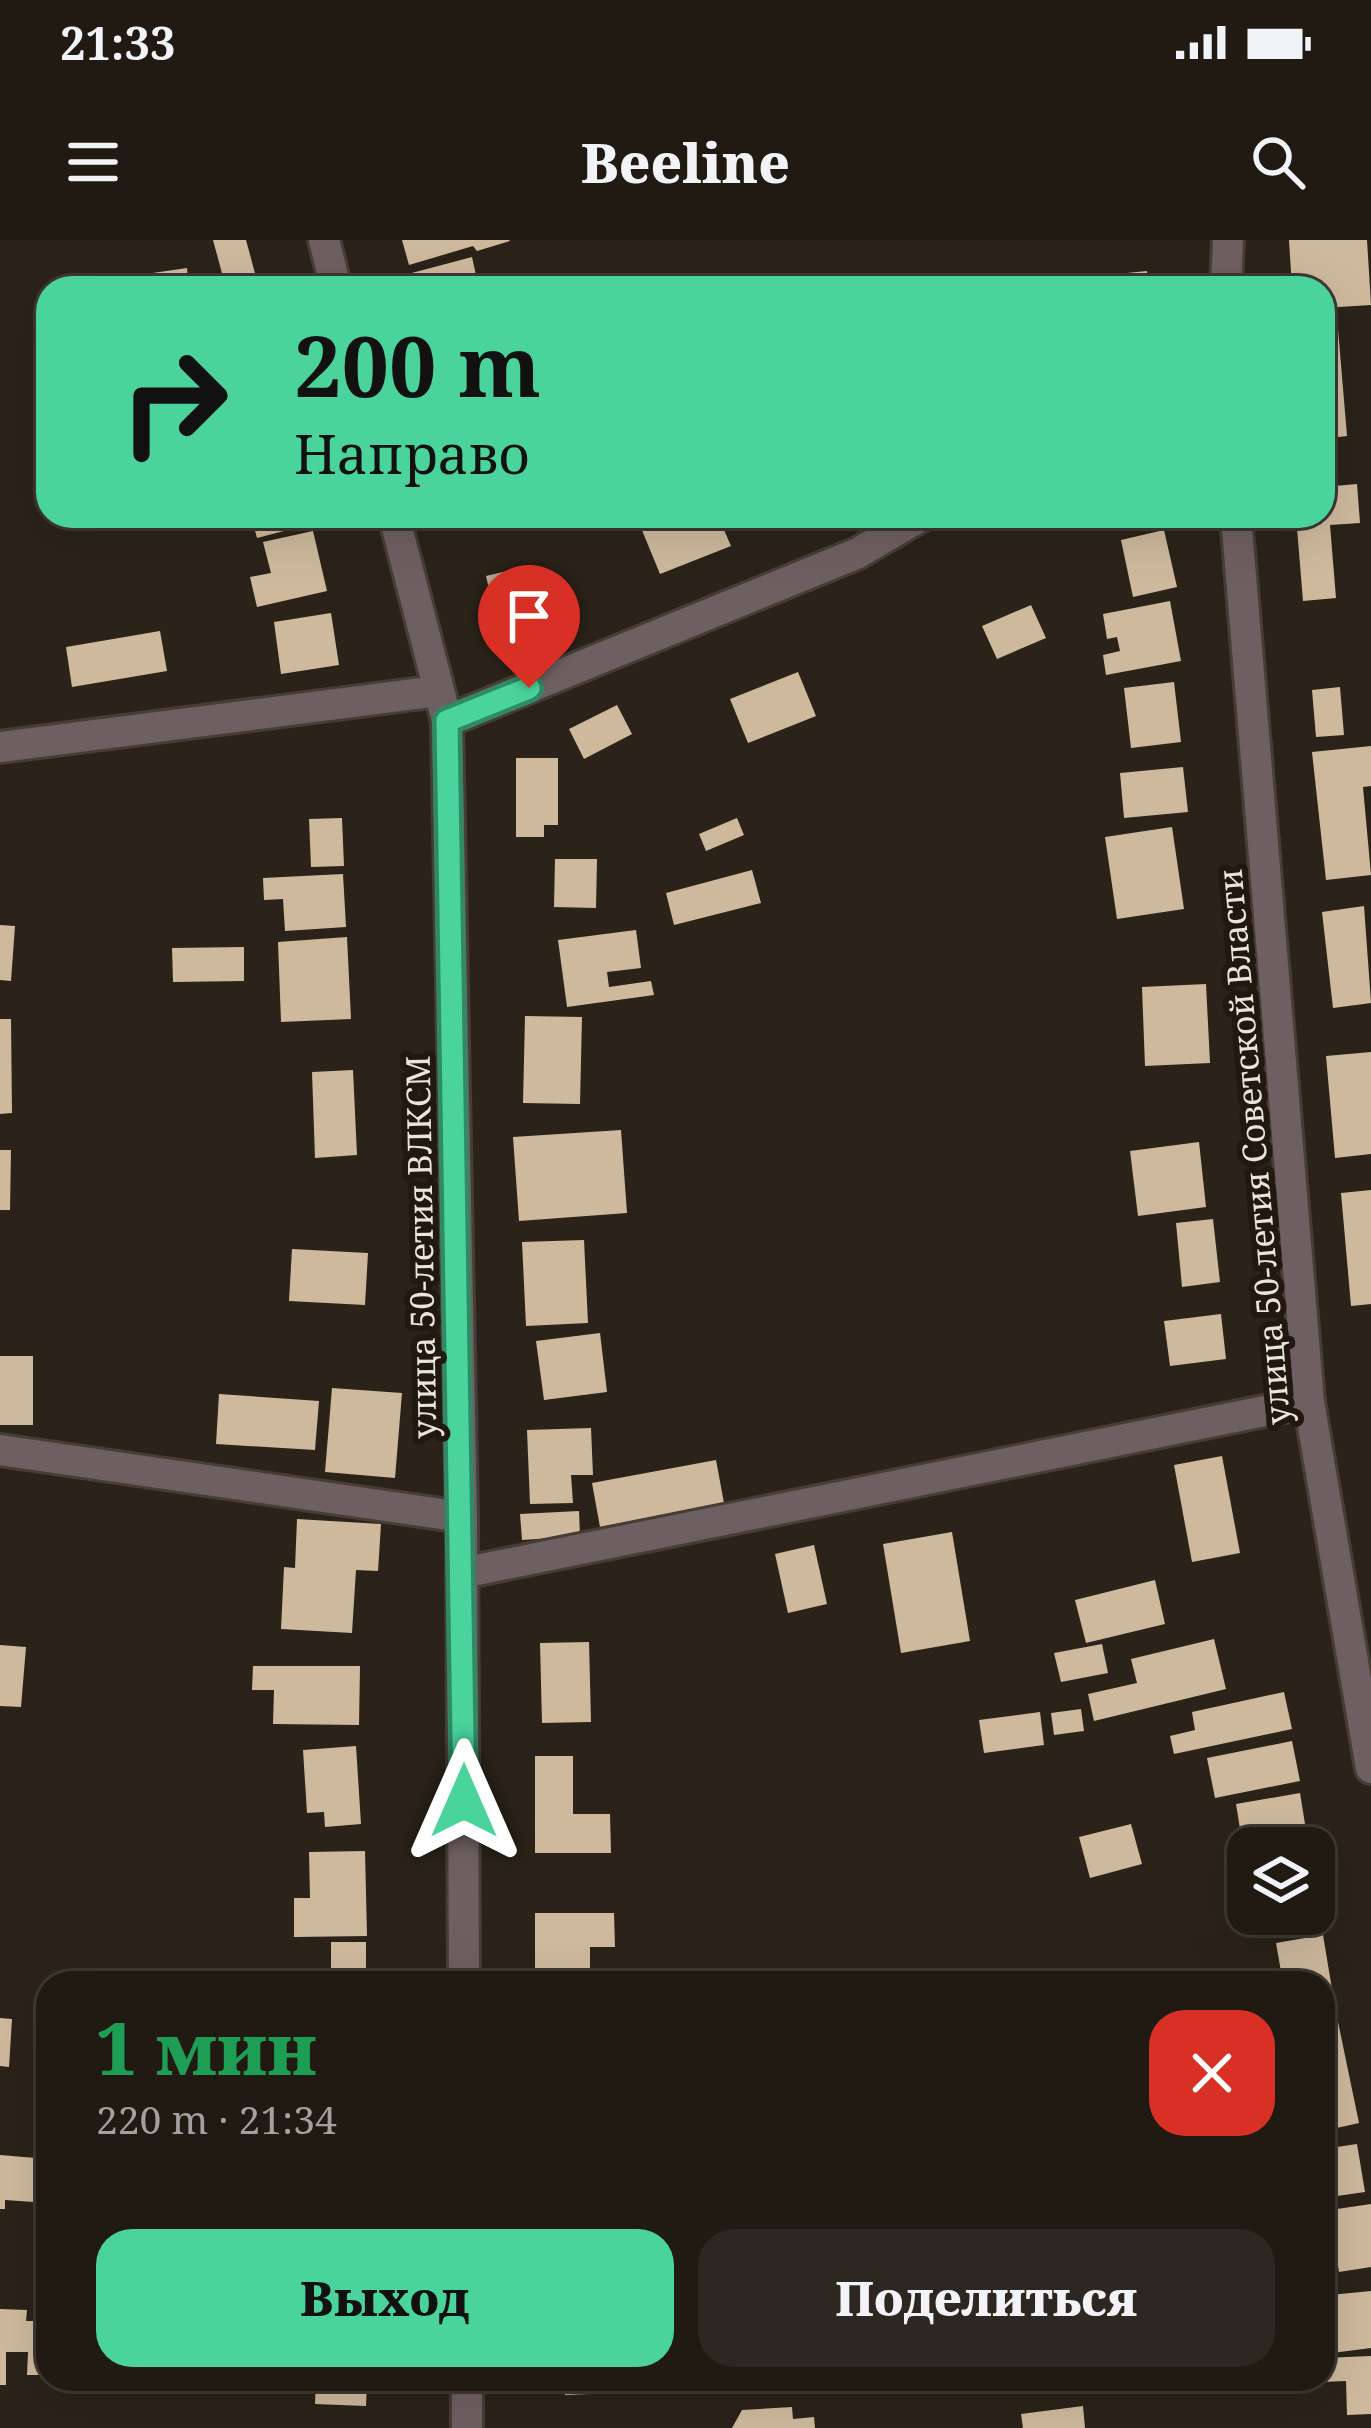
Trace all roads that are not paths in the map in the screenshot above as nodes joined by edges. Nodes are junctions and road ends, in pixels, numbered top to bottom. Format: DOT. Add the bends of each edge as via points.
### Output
graph roads {
  1 [pos="324,240"];
  2 [pos="1228,240"];
  3 [pos="333,276"];
  4 [pos="1226,276"];
  5 [pos="397,528"];
  6 [pos="901,528"];
  7 [pos="1237,528"];
  8 [pos="438,691"];
  9 [pos="447,721"];
  10 [pos="0,747"];
  11 [pos="1310,1402"];
  12 [pos="0,1450"];
  13 [pos="462,1517"];
  14 [pos="462,1573"];
  15 [pos="1371,1768"];
  16 [pos="464,1971"];
  17 [pos="466,2391"];
  18 [pos="467,2428"];
  1 -- 3 [label="street"];
  2 -- 4 [label="street"];
  5 -- 8 [label="street, улица 50-летия ВЛКСМ"];
  6 -- 9 [label="street" via="858,553"];
  7 -- 11 [label="street, улица 50-летия Советской Власти"];
  8 -- 9 [label="street, улица 50-летия ВЛКСМ"];
  8 -- 10 [label="street"];
  9 -- 13 [label="street, улица 50-летия ВЛКСМ"];
  11 -- 14 [label="street"];
  11 -- 15 [label="street, улица 50-летия Советской Власти"];
  12 -- 13 [label="street"];
  13 -- 14 [label="street, улица 50-летия ВЛКСМ"];
  14 -- 16 [label="street, улица 50-летия ВЛКСМ"];
  17 -- 18 [label="street"];
}
